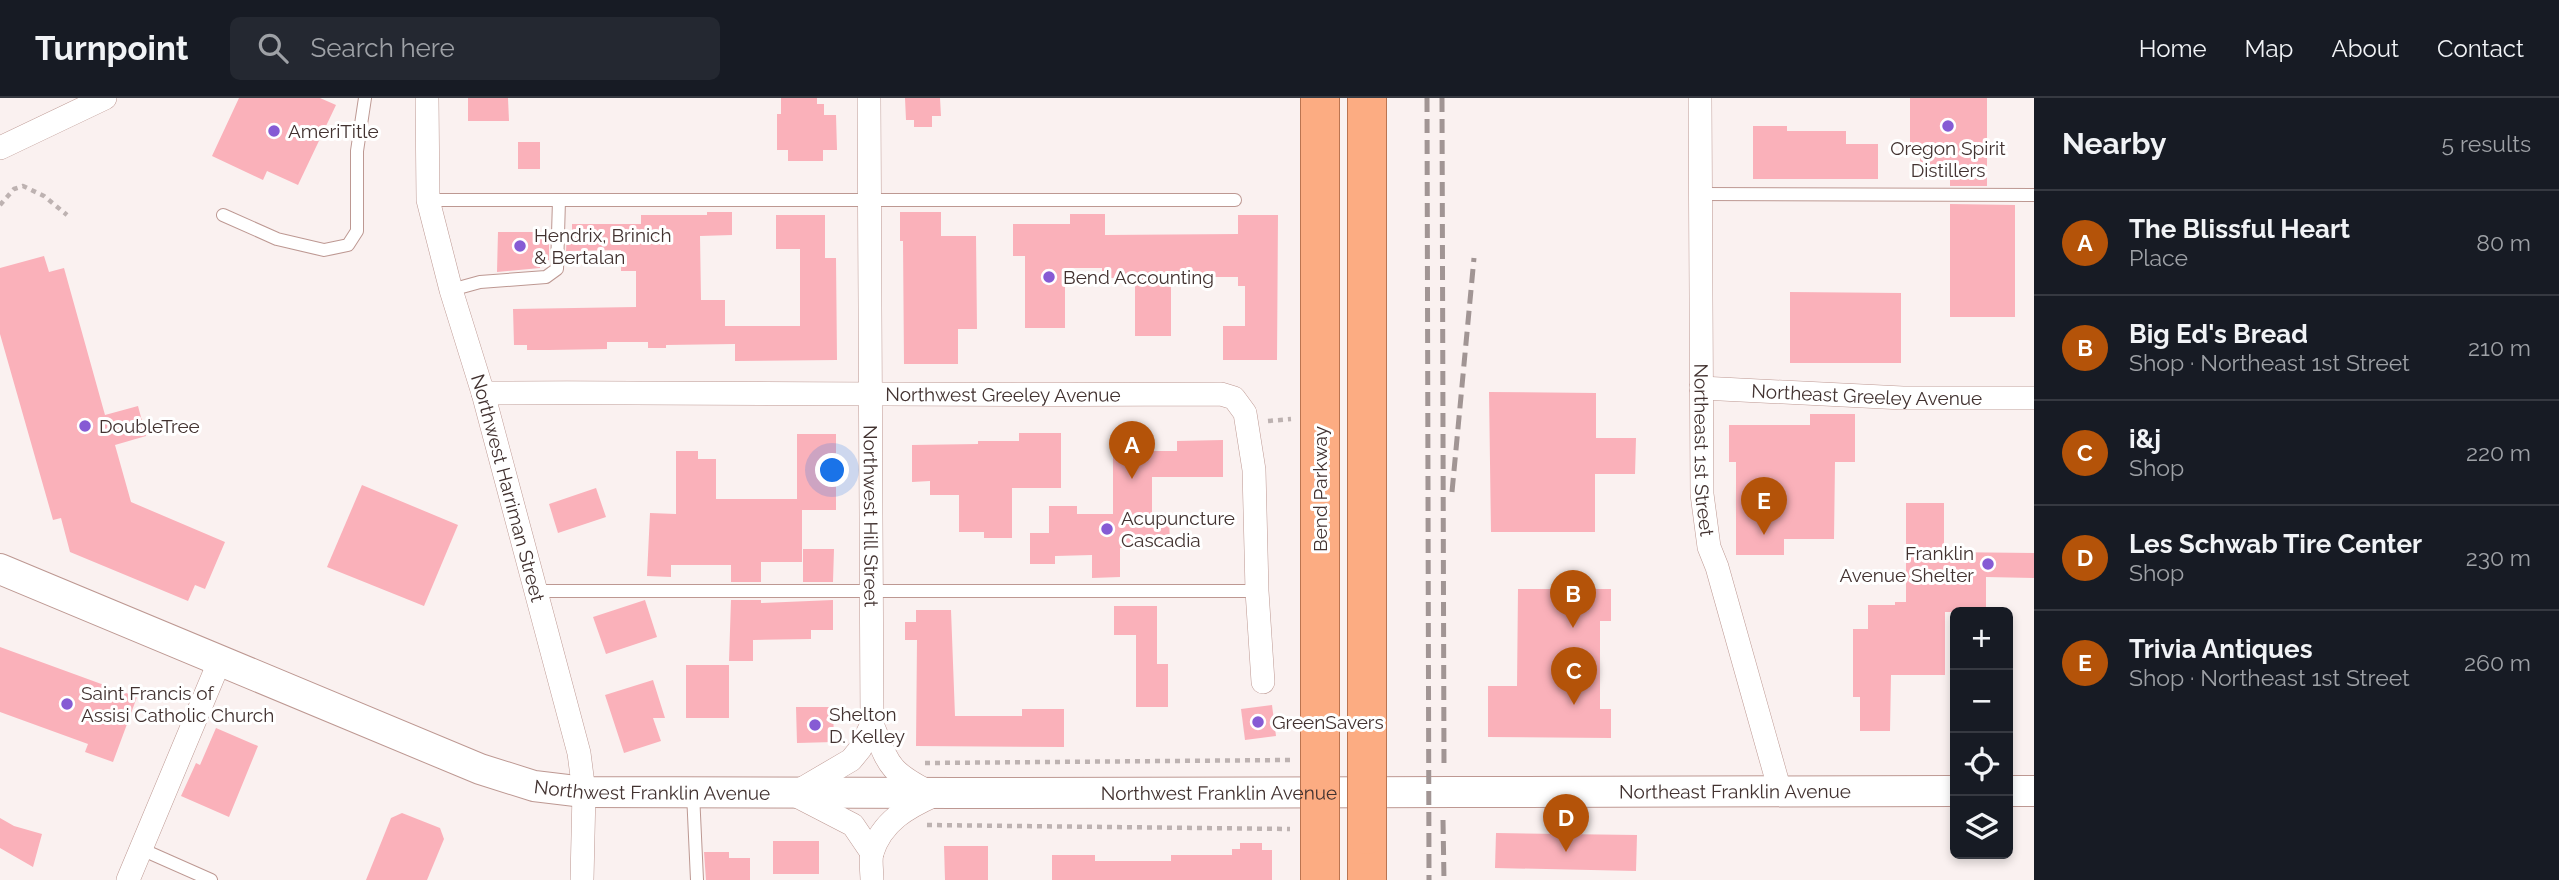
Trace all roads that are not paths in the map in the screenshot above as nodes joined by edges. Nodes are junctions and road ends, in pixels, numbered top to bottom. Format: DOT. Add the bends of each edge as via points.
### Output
graph roads {
  1 [pos="104,98"];
  2 [pos="365,98"];
  3 [pos="427,98"];
  4 [pos="870,98"];
  5 [pos="1320,98"];
  6 [pos="1367,98"];
  7 [pos="1700,98"];
  8 [pos="0,148"];
  9 [pos="1700,194"];
  10 [pos="2034,195"];
  11 [pos="870,198"];
  12 [pos="428,200"];
  13 [pos="559,200"];
  14 [pos="1235,200"];
  15 [pos="223,215"];
  16 [pos="451,290"];
  17 [pos="1701,388"];
  18 [pos="872,393"];
  19 [pos="484,394"];
  20 [pos="2034,398"];
  21 [pos="0,569"];
  22 [pos="872,589"];
  23 [pos="535,591"];
  24 [pos="1257,591"];
  25 [pos="220,660"];
  26 [pos="1264,682"];
  27 [pos="872,724"];
  28 [pos="1780,791"];
  29 [pos="1950,791"];
  30 [pos="2013,791"];
  31 [pos="584,792"];
  32 [pos="1348,792"];
  33 [pos="2034,792"];
  34 [pos="693,793"];
  35 [pos="792,794"];
  36 [pos="935,795"];
  37 [pos="141,849"];
  38 [pos="872,853"];
  39 [pos="128,880"];
  40 [pos="211,880"];
  41 [pos="582,880"];
  42 [pos="697,880"];
  43 [pos="872,880"];
  44 [pos="1320,880"];
  45 [pos="1367,880"];
  1 -- 8 [label="street"];
  2 -- 15 [label="lane" via="357,152 357,231 348,244 324,250 276,239"];
  3 -- 12 [label="street, Northwest Harriman Street"];
  4 -- 11 [label="street, Northwest Hill Street"];
  5 -- 44 [label="highway, Bend Parkway, bridge"];
  6 -- 45 [label="highway, bridge"];
  7 -- 9 [label="street, Northeast 1st Street"];
  9 -- 10 [label="lane"];
  9 -- 17 [label="street, Northeast 1st Street"];
  11 -- 13 [label="lane"];
  11 -- 14 [label="lane"];
  11 -- 18 [label="street, Northwest Hill Street"];
  12 -- 13 [label="lane"];
  12 -- 16 [label="street, Northwest Harriman Street"];
  13 -- 16 [label="lane" via="556,269 546,277 480,282"];
  16 -- 19 [label="street, Northwest Harriman Street"];
  17 -- 20 [label="street, Northeast Greeley Avenue" via="1903,398"];
  17 -- 28 [label="street, Northeast 1st Street" via="1702,494 1709,547"];
  18 -- 19 [label="street, Northwest Greeley Avenue"];
  18 -- 22 [label="street, Northwest Hill Street"];
  18 -- 24 [label="street, Northwest Greeley Avenue" via="1221,394 1234,398 1245,413 1254,470"];
  19 -- 23 [label="street, Northwest Harriman Street"];
  21 -- 25 [label="street, Northwest Franklin Avenue"];
  22 -- 23 [label="lane"];
  22 -- 24 [label="lane"];
  22 -- 27 [label="street, Northwest Hill Street"];
  23 -- 31 [label="street, Northwest Harriman Street" via="579,753"];
  24 -- 26 [label="street, Northwest Greeley Avenue"];
  25 -- 31 [label="street, Northwest Franklin Avenue" via="480,769 534,786"];
  25 -- 37 [label="street"];
  27 -- 35 [label="street, Northwest Hill Street" via="851,760"];
  27 -- 36 [label="street, Northwest Hill Street" via="888,763 903,779"];
  28 -- 29 [label="street, Northeast Franklin Avenue"];
  28 -- 32 [label="street, Northeast Franklin Avenue"];
  30 -- 33 [label="street"];
  31 -- 34 [label="street, Northwest Franklin Avenue"];
  31 -- 41 [label="street, Northwest Harriman Street"];
  32 -- 36 [label="street, Northwest Franklin Avenue"];
  34 -- 35 [label="street, Northwest Franklin Avenue"];
  34 -- 42 [label="lane"];
  35 -- 36 [label="street, Northwest Franklin Avenue"];
  35 -- 38 [label="street" via="853,825"];
  36 -- 38 [label="street" via="904,809 888,825"];
  37 -- 39 [label="street"];
  37 -- 40 [label="lane"];
  38 -- 43 [label="street"];
}
